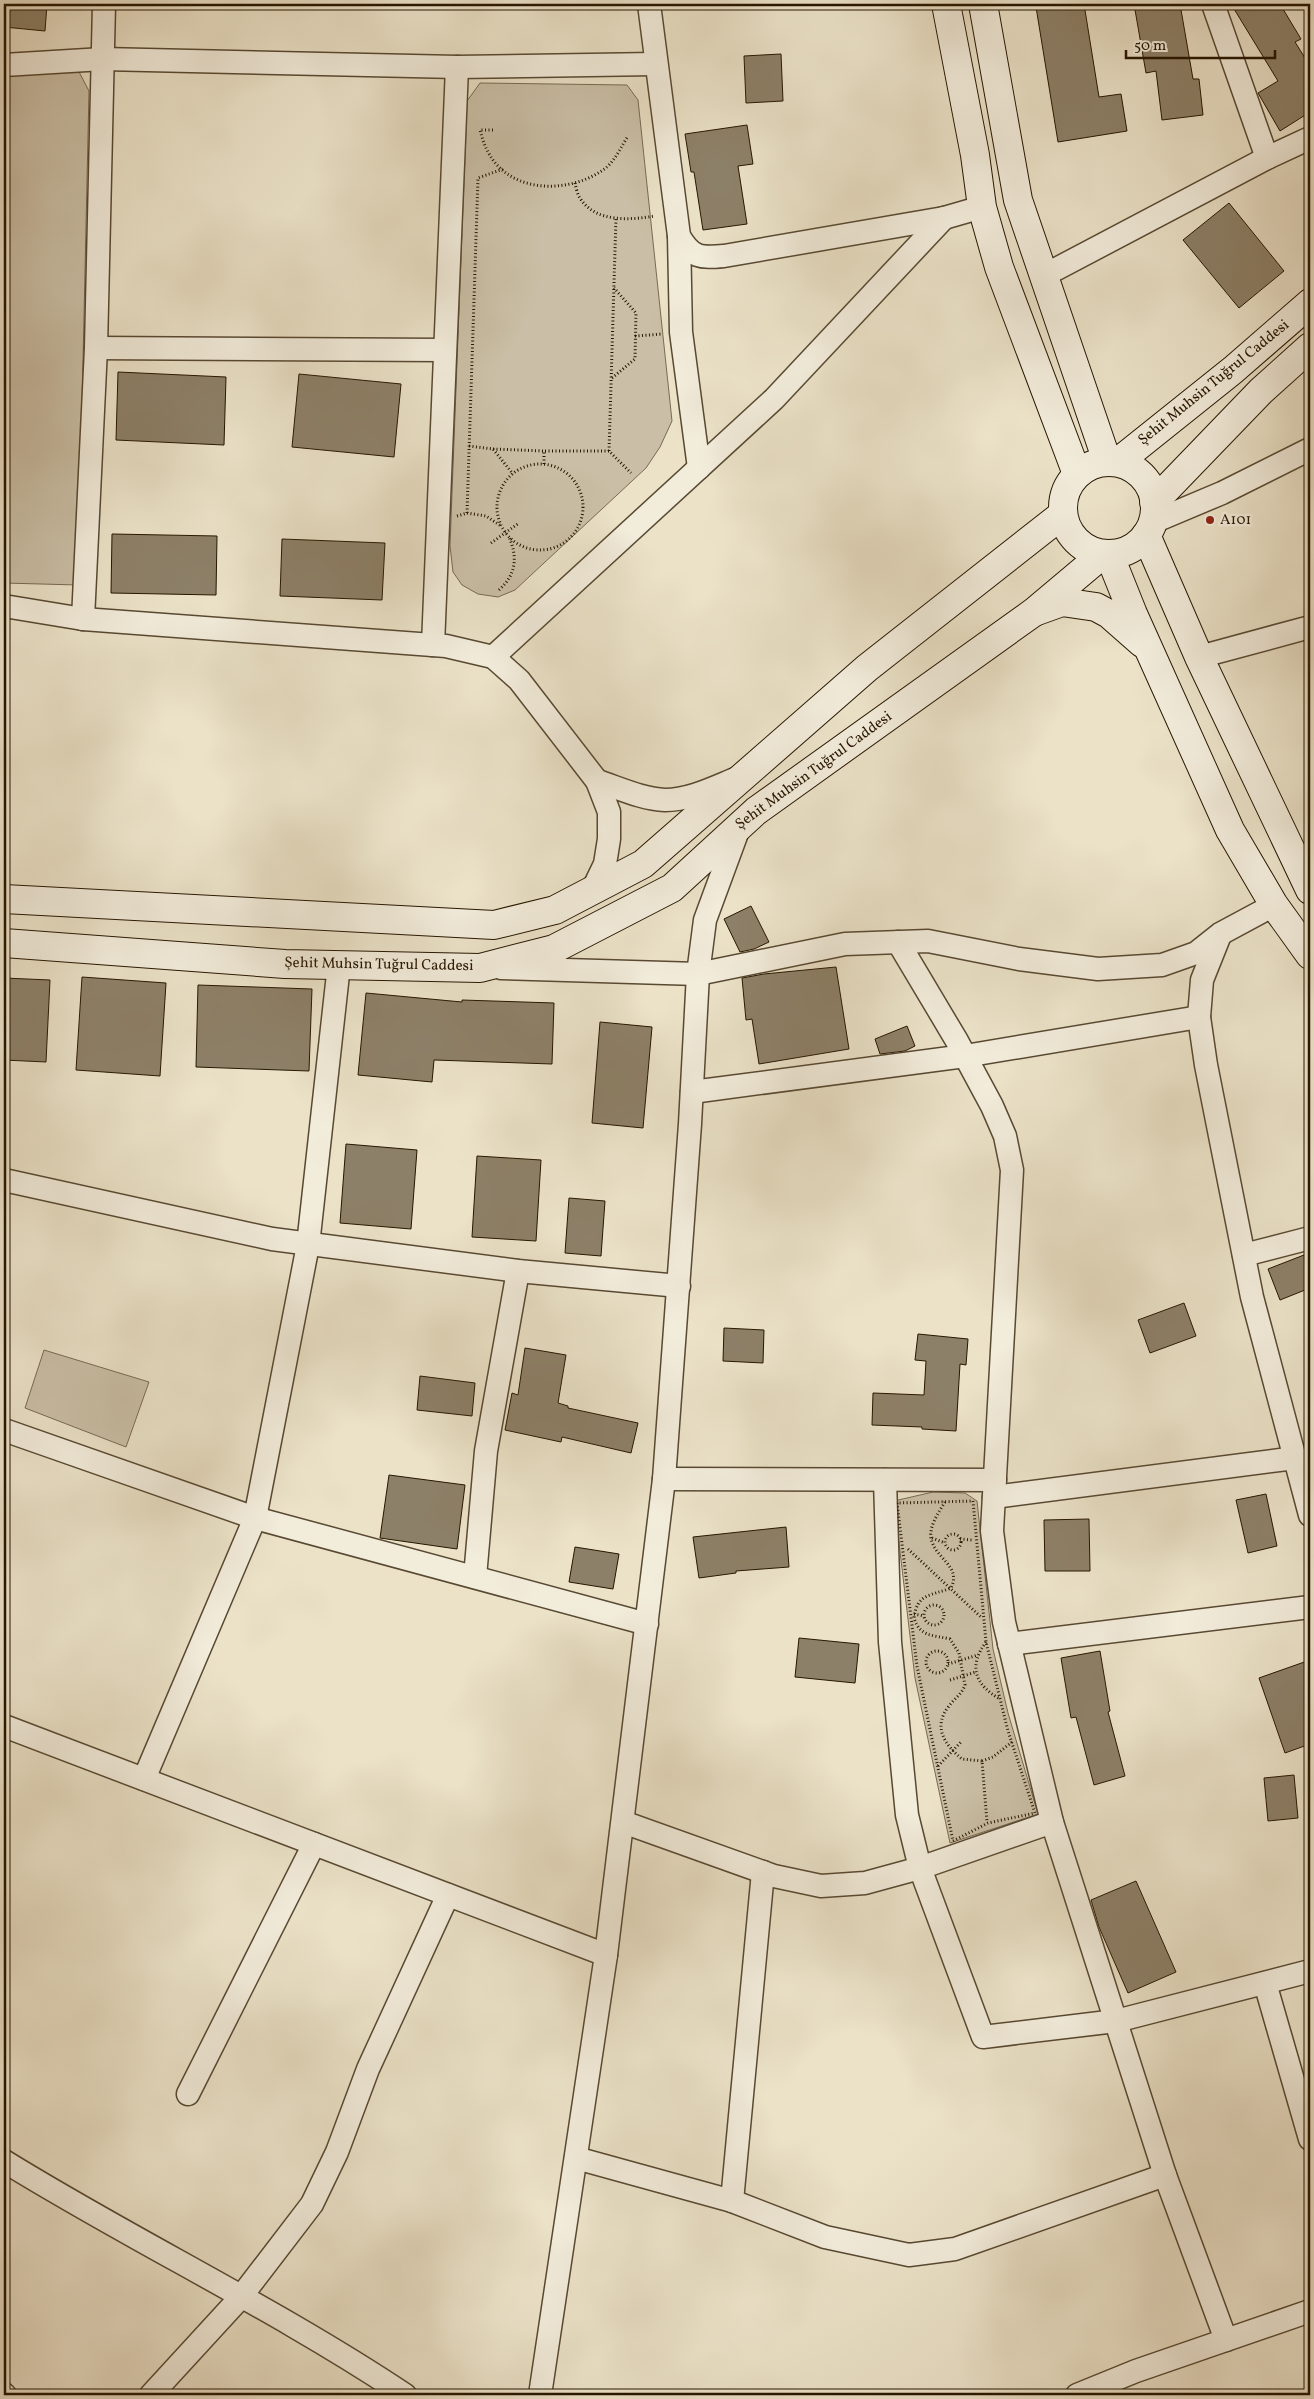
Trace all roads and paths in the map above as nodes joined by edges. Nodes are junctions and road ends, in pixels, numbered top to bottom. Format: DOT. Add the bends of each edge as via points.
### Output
graph roads {
  1 [pos="104,4"];
  2 [pos="648,4"];
  3 [pos="946,4"];
  4 [pos="983,4"];
  5 [pos="1214,4"];
  6 [pos="103,59"];
  7 [pos="655,64"];
  8 [pos="4,65"];
  9 [pos="457,67"];
  10 [pos="493,130"];
  11 [pos="628,136"];
  12 [pos="1310,138"];
  13 [pos="1267,158"];
  14 [pos="503,169"];
  15 [pos="575,183"];
  16 [pos="982,207"];
  17 [pos="676,213"];
  18 [pos="616,218"];
  19 [pos="944,218"];
  20 [pos="679,236"];
  21 [pos="1045,275"];
  22 [pos="614,288"];
  23 [pos="1310,303"];
  24 [pos="96,348"];
  25 [pos="1310,348"];
  26 [pos="445,350"];
  27 [pos="612,378"];
  28 [pos="470,446"];
  29 [pos="493,449"];
  30 [pos="1310,449"];
  31 [pos="544,451"];
  32 [pos="609,452"];
  33 [pos="1112,462"];
  34 [pos="544,464"];
  35 [pos="699,468"];
  36 [pos="631,473"];
  37 [pos="513,474"];
  38 [pos="1077,474"];
  39 [pos="467,513"];
  40 [pos="1063,514"];
  41 [pos="1151,519"];
  42 [pos="438,520"];
  43 [pos="519,523"];
  44 [pos="506,532"];
  45 [pos="491,543"];
  46 [pos="1106,554"];
  47 [pos="499,590"];
  48 [pos="4,606"];
  49 [pos="1034,612"];
  50 [pos="83,619"];
  51 [pos="1310,627"];
  52 [pos="433,645"];
  53 [pos="1149,649"];
  54 [pos="1199,656"];
  55 [pos="493,657"];
  56 [pos="742,777"];
  57 [pos="598,782"];
  58 [pos="741,824"];
  59 [pos="1310,890"];
  60 [pos="592,891"];
  61 [pos="4,898"];
  62 [pos="1274,905"];
  63 [pos="1220,934"];
  64 [pos="898,942"];
  65 [pos="4,944"];
  66 [pos="1310,955"];
  67 [pos="339,965"];
  68 [pos="480,968"];
  69 [pos="698,974"];
  70 [pos="1199,1017"];
  71 [pos="965,1056"];
  72 [pos="692,1092"];
  73 [pos="4,1180"];
  74 [pos="1310,1238"];
  75 [pos="308,1245"];
  76 [pos="1244,1255"];
  77 [pos="518,1271"];
  78 [pos="679,1286"];
  79 [pos="4,1430"];
  80 [pos="1295,1458"];
  81 [pos="664,1479"];
  82 [pos="885,1480"];
  83 [pos="994,1488"];
  84 [pos="945,1502"];
  85 [pos="1310,1515"];
  86 [pos="256,1518"];
  87 [pos="931,1538"];
  88 [pos="960,1540"];
  89 [pos="978,1540"];
  90 [pos="902,1543"];
  91 [pos="945,1543"];
  92 [pos="475,1577"];
  93 [pos="951,1588"];
  94 [pos="1310,1606"];
  95 [pos="914,1614"];
  96 [pos="924,1616"];
  97 [pos="985,1621"];
  98 [pos="647,1624"];
  99 [pos="1009,1644"];
  100 [pos="978,1655"];
  101 [pos="960,1660"];
  102 [pos="948,1664"];
  103 [pos="926,1665"];
  104 [pos="917,1666"];
  105 [pos="976,1672"];
  106 [pos="962,1676"];
  107 [pos="950,1680"];
  108 [pos="1001,1700"];
  109 [pos="4,1726"];
  110 [pos="962,1740"];
  111 [pos="1012,1742"];
  112 [pos="952,1751"];
  113 [pos="982,1761"];
  114 [pos="938,1766"];
  115 [pos="144,1779"];
  116 [pos="1044,1818"];
  117 [pos="623,1822"];
  118 [pos="988,1823"];
  119 [pos="314,1844"];
  120 [pos="920,1868"];
  121 [pos="764,1872"];
  122 [pos="448,1895"];
  123 [pos="606,1955"];
  124 [pos="1310,1971"];
  125 [pos="1265,1983"];
  126 [pos="1116,2021"];
  127 [pos="188,2094"];
  128 [pos="1310,2139"];
  129 [pos="576,2158"];
  130 [pos="4,2161"];
  131 [pos="1165,2176"];
  132 [pos="732,2202"];
  133 [pos="240,2298"];
  134 [pos="1310,2311"];
  135 [pos="1226,2340"];
  136 [pos="151,2395"];
  137 [pos="404,2395"];
  138 [pos="540,2395"];
  139 [pos="1077,2395"];
  1 -- 6 [label="street"];
  2 -- 7 [label="street"];
  3 -- 16 [label="main road"];
  4 -- 21 [label="main road" via="1018,200"];
  5 -- 13 [label="street"];
  6 -- 8 [label="street"];
  6 -- 9 [label="street"];
  6 -- 24 [label="street"];
  7 -- 9 [label="street"];
  7 -- 17 [label="street"];
  9 -- 26 [label="street"];
  10 -- 14 [label="path" via="480,130 488,153"];
  11 -- 15 [label="path" via="604,169"];
  12 -- 13 [label="street"];
  13 -- 21 [label="street"];
  14 -- 15 [label="path" via="526,184 556,187"];
  14 -- 28 [label="path" via="478,178"];
  15 -- 18 [label="path" via="580,198 599,214"];
  16 -- 19 [label="street"];
  16 -- 38 [label="main road" via="999,267"];
  17 -- 18 [label="path" via="630,220"];
  17 -- 20 [label="street"];
  18 -- 22 [label="path"];
  19 -- 20 [label="street" via="702,258 686,249"];
  19 -- 35 [label="street" via="774,399"];
  20 -- 35 [label="street" via="681,332"];
  21 -- 33 [label="main road"];
  22 -- 27 [label="path"];
  22 -- 27 [label="path" via="636,313 635,358"];
  23 -- 33 [label="main road, Şehit Muhsin Tuğrul Caddesi" via="1233,370"];
  24 -- 26 [label="street"];
  24 -- 50 [label="street"];
  25 -- 41 [label="main road" via="1262,391"];
  26 -- 42 [label="street"];
  27 -- 32 [label="path"];
  28 -- 29 [label="path"];
  28 -- 39 [label="path"];
  29 -- 31 [label="path"];
  29 -- 37 [label="path"];
  30 -- 41 [label="street" via="1222,493"];
  31 -- 32 [label="path"];
  31 -- 34 [label="path"];
  32 -- 36 [label="path"];
  33 -- 38 [label="main road" via="1091,464"];
  33 -- 41 [label="main road" via="1130,466 1150,486"];
  34 -- 37 [label="path" via="529,465"];
  34 -- 44 [label="path" via="558,467 579,487 583,514 578,527 559,546 546,550 520,545"];
  35 -- 55 [label="street"];
  37 -- 44 [label="path" via="498,495 497,510"];
  38 -- 40 [label="main road" via="1064,494"];
  39 -- 42 [label="path"];
  39 -- 44 [label="path" via="486,516"];
  40 -- 46 [label="main road" via="1077,542"];
  40 -- 56 [label="main road" via="867,668"];
  41 -- 46 [label="main road" via="1131,548"];
  41 -- 54 [label="main road"];
  42 -- 52 [label="street"];
  43 -- 44 [label="path"];
  44 -- 45 [label="path"];
  44 -- 47 [label="path" via="516,552 510,580"];
  46 -- 49 [label="main road, Şehit Muhsin Tuğrul Caddesi"];
  46 -- 53 [label="main road"];
  48 -- 50 [label="street"];
  49 -- 53 [label="main road" via="1062,602 1096,607 1110,614"];
  49 -- 58 [label="main road, Şehit Muhsin Tuğrul Caddesi"];
  50 -- 52 [label="street"];
  51 -- 54 [label="street"];
  52 -- 55 [label="street"];
  53 -- 62 [label="main road" via="1230,830"];
  54 -- 59 [label="main road"];
  55 -- 57 [label="street" via="519,680"];
  56 -- 57 [label="street" via="686,797 665,800"];
  56 -- 60 [label="main road" via="643,864"];
  57 -- 60 [label="street" via="609,812 610,839 605,864"];
  58 -- 68 [label="main road, Şehit Muhsin Tuğrul Caddesi" via="672,888 554,949"];
  58 -- 69 [label="street" via="706,920"];
  60 -- 61 [label="main road" via="555,910 494,925"];
  62 -- 63 [label="street"];
  62 -- 66 [label="main road"];
  63 -- 64 [label="street" via="1196,953 1162,965 1098,969 1019,959 928,941"];
  63 -- 70 [label="street" via="1202,980"];
  64 -- 69 [label="street" via="845,944"];
  64 -- 71 [label="street"];
  65 -- 67 [label="main road, Şehit Muhsin Tuğrul Caddesi"];
  67 -- 68 [label="main road, Şehit Muhsin Tuğrul Caddesi"];
  67 -- 75 [label="street"];
  68 -- 69 [label="street"];
  69 -- 72 [label="street"];
  70 -- 71 [label="street"];
  70 -- 76 [label="street"];
  71 -- 72 [label="street"];
  71 -- 83 [label="street" via="1006,1136 1012,1170"];
  72 -- 78 [label="street"];
  73 -- 75 [label="street"];
  74 -- 76 [label="street"];
  75 -- 77 [label="street"];
  75 -- 86 [label="street"];
  76 -- 80 [label="street"];
  77 -- 78 [label="street"];
  77 -- 92 [label="street" via="486,1451"];
  78 -- 81 [label="street"];
  79 -- 86 [label="street"];
  80 -- 83 [label="street"];
  80 -- 85 [label="street"];
  81 -- 82 [label="street"];
  81 -- 98 [label="street"];
  82 -- 83 [label="street"];
  82 -- 120 [label="street" via="891,1652 907,1815"];
  83 -- 99 [label="street" via="992,1531"];
  84 -- 87 [label="path"];
  84 -- 89 [label="path" via="973,1501"];
  84 -- 90 [label="path" via="897,1503"];
  86 -- 92 [label="street"];
  86 -- 115 [label="street"];
  87 -- 91 [label="path"];
  87 -- 93 [label="path" via="938,1554 954,1573"];
  88 -- 89 [label="path"];
  88 -- 91 [label="path" via="950,1535"];
  88 -- 91 [label="path" via="960,1545 954,1550"];
  89 -- 97 [label="path"];
  90 -- 93 [label="path"];
  90 -- 104 [label="path"];
  92 -- 98 [label="street"];
  93 -- 95 [label="path" via="924,1597 918,1602"];
  93 -- 97 [label="path"];
  94 -- 99 [label="street"];
  95 -- 96 [label="path"];
  95 -- 101 [label="path" via="916,1626 922,1632 950,1639"];
  96 -- 96 [label="path" via="927,1623 937,1625 943,1622 945,1614 942,1608 933,1604 927,1607"];
  97 -- 100 [label="path" via="986,1642"];
  98 -- 117 [label="street"];
  99 -- 116 [label="street"];
  100 -- 101 [label="path"];
  100 -- 105 [label="path"];
  101 -- 102 [label="path"];
  101 -- 106 [label="path"];
  102 -- 103 [label="path" via="945,1671 938,1673 930,1671"];
  102 -- 103 [label="path" via="947,1657 939,1651 929,1655"];
  103 -- 104 [label="path"];
  104 -- 114 [label="path"];
  105 -- 106 [label="path"];
  105 -- 108 [label="path" via="979,1683"];
  106 -- 107 [label="path"];
  106 -- 112 [label="path" via="965,1685 944,1713 940,1730"];
  109 -- 115 [label="street"];
  110 -- 112 [label="path"];
  111 -- 113 [label="path" via="993,1757"];
  112 -- 113 [label="path" via="962,1759"];
  112 -- 114 [label="path"];
  113 -- 118 [label="path"];
  114 -- 118 [label="path" via="952,1841"];
  115 -- 119 [label="street"];
  116 -- 118 [label="path"];
  116 -- 120 [label="street"];
  116 -- 126 [label="street"];
  117 -- 121 [label="street"];
  117 -- 123 [label="street"];
  119 -- 122 [label="street"];
  119 -- 127 [label="street"];
  120 -- 121 [label="street" via="865,1884 821,1886"];
  120 -- 126 [label="street" via="983,2037"];
  121 -- 132 [label="street"];
  122 -- 123 [label="street"];
  122 -- 133 [label="street" via="368,2069 337,2152 312,2204"];
  123 -- 129 [label="street"];
  124 -- 125 [label="street"];
  125 -- 126 [label="street"];
  125 -- 128 [label="street"];
  126 -- 131 [label="street"];
  129 -- 132 [label="street"];
  129 -- 138 [label="street"];
  130 -- 133 [label="street"];
  131 -- 132 [label="street" via="955,2249 909,2255 825,2237"];
  131 -- 135 [label="street"];
  133 -- 136 [label="street"];
  133 -- 137 [label="street" via="358,2364"];
  134 -- 135 [label="street"];
  135 -- 139 [label="street"];
}
